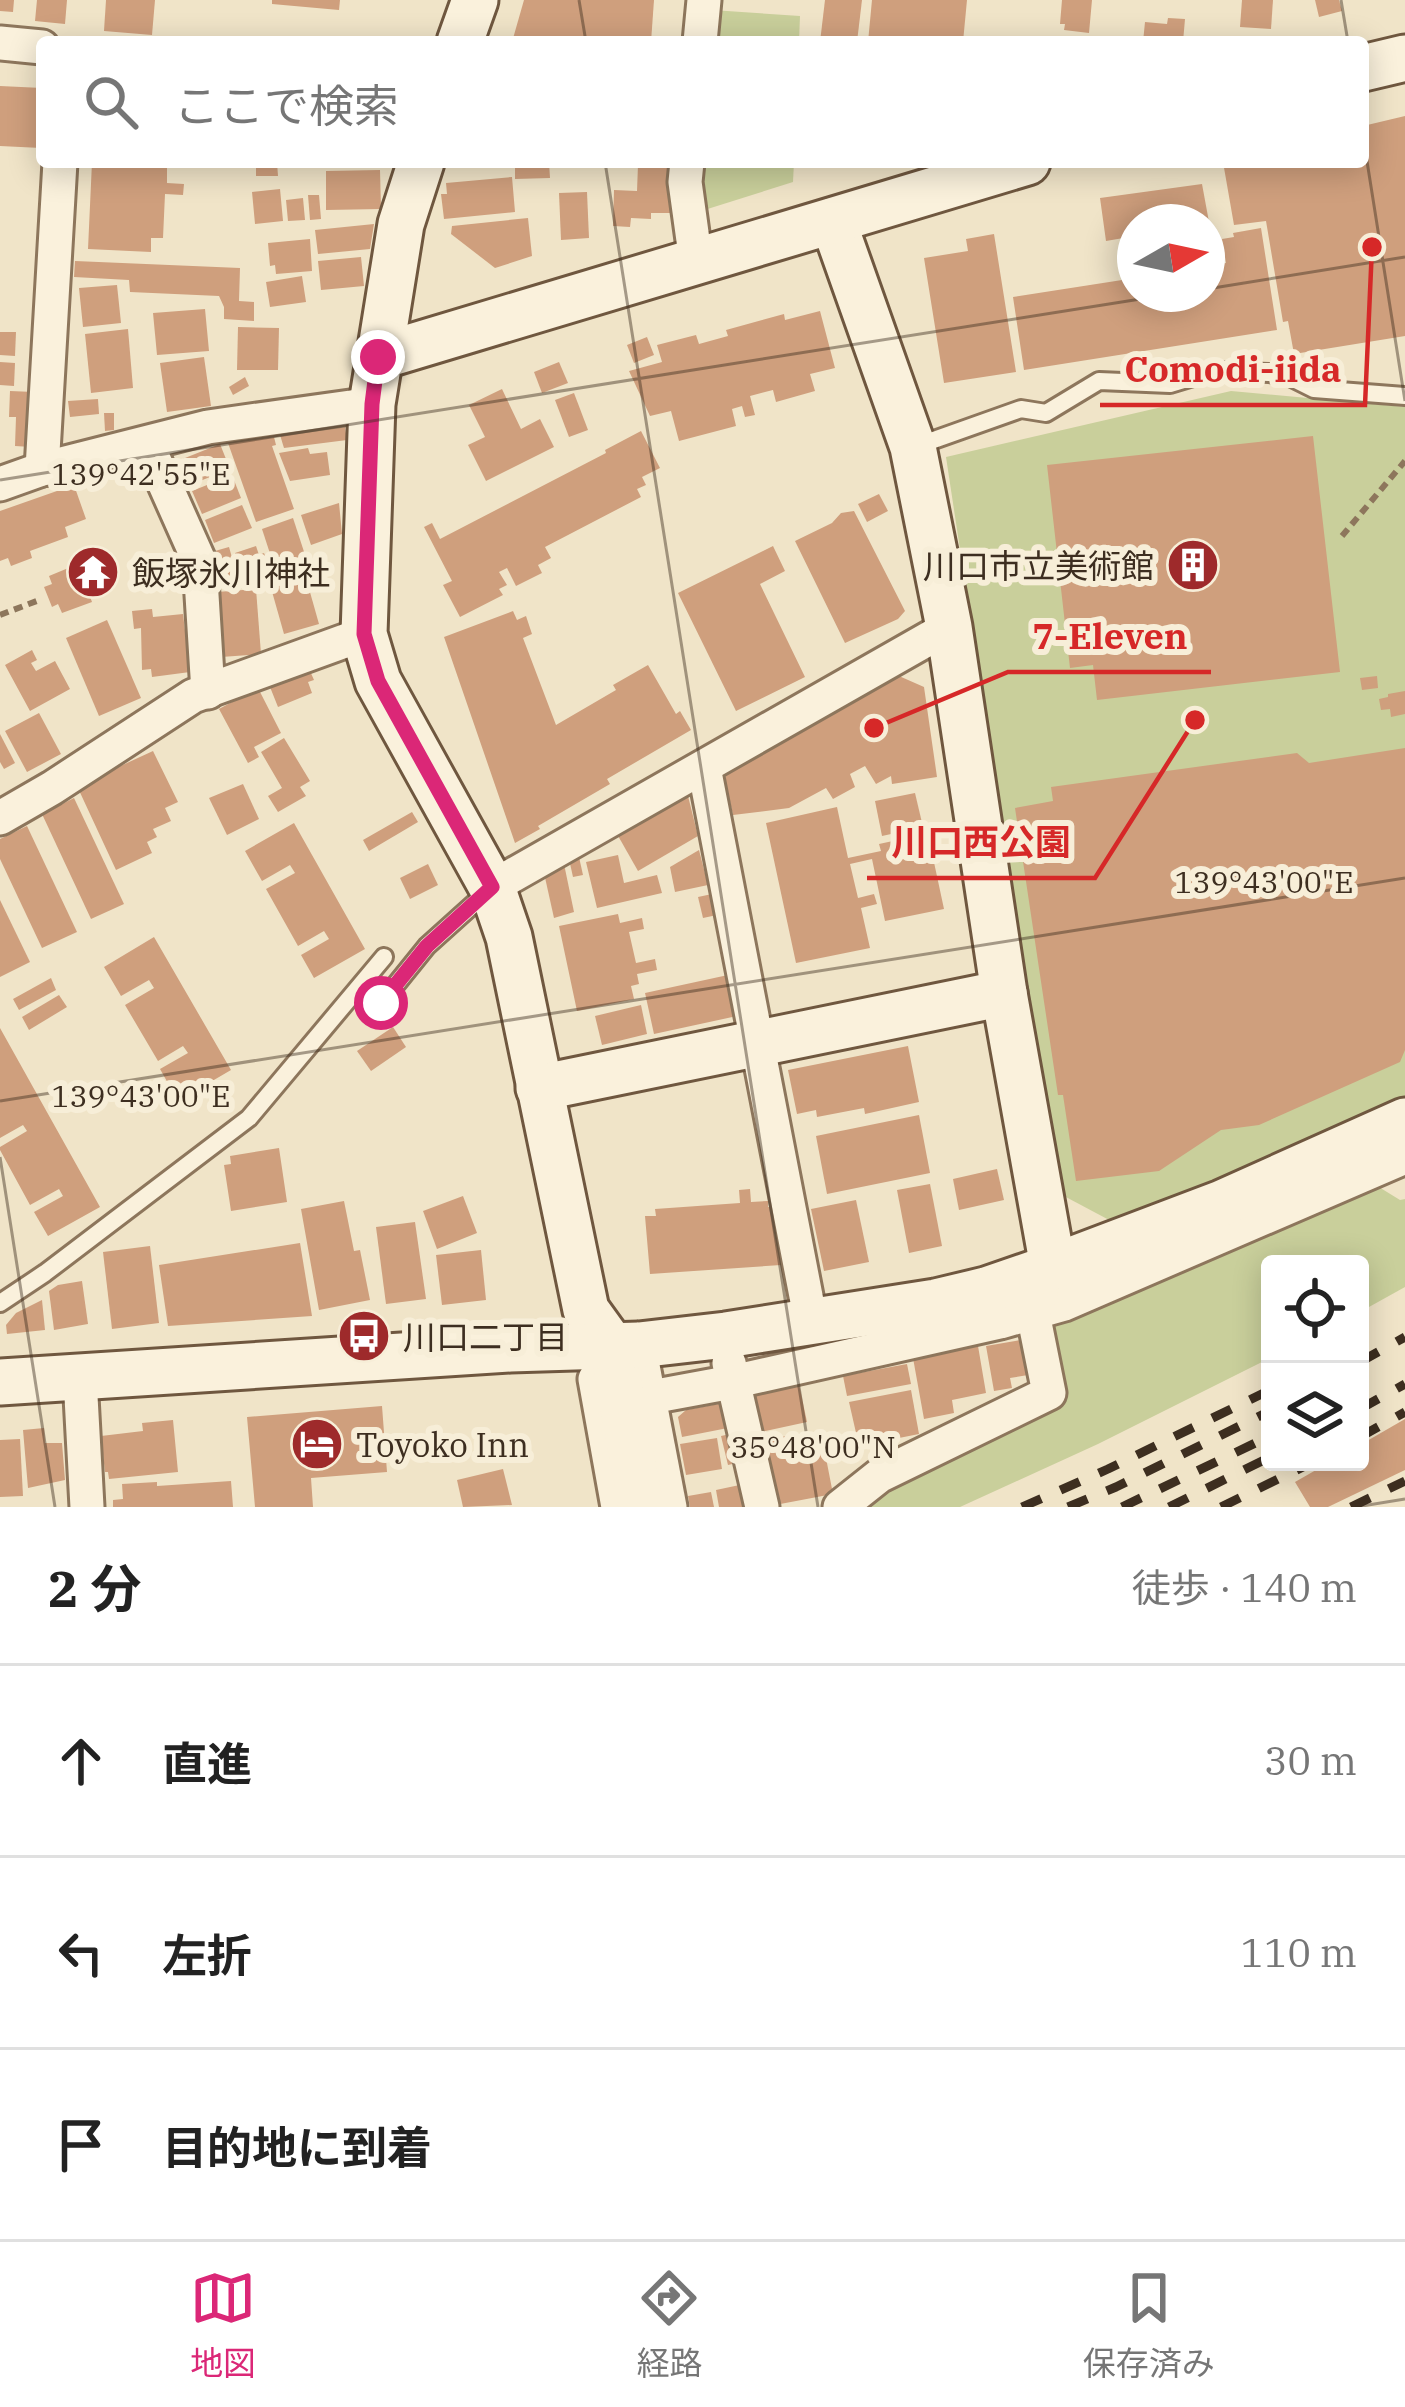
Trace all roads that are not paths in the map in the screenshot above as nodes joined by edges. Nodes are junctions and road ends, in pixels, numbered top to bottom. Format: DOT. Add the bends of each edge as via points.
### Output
graph roads {
  1 [pos="475,0"];
  2 [pos="704,0"];
  3 [pos="462,36"];
  4 [pos="701,36"];
  5 [pos="0,43"];
  6 [pos="36,46"];
  7 [pos="1405,58"];
  8 [pos="1369,67"];
  9 [pos="60,168"];
  10 [pos="419,168"];
  11 [pos="686,168"];
  12 [pos="1007,168"];
  13 [pos="833,221"];
  14 [pos="696,262"];
  15 [pos="378,357"];
  16 [pos="1405,396"];
  17 [pos="372,404"];
  18 [pos="147,444"];
  19 [pos="913,447"];
  20 [pos="42,469"];
  21 [pos="0,484"];
  22 [pos="949,627"];
  23 [pos="364,634"];
  24 [pos="208,692"];
  25 [pos="704,767"];
  26 [pos="0,818"];
  27 [pos="492,887"];
  28 [pos="384,957"];
  29 [pos="1004,993"];
  30 [pos="381,1003"];
  31 [pos="758,1043"];
  32 [pos="539,1088"];
  33 [pos="1405,1121"];
  34 [pos="1405,1157"];
  35 [pos="1053,1267"];
  36 [pos="0,1303"];
  37 [pos="1033,1313"];
  38 [pos="812,1322"];
  39 [pos="726,1335"];
  40 [pos="614,1346"];
  41 [pos="80,1378"];
  42 [pos="0,1382"];
  43 [pos="732,1382"];
  44 [pos="651,1397"];
  45 [pos="87,1507"];
  46 [pos="618,1507"];
  47 [pos="641,1507"];
  48 [pos="670,1507"];
  49 [pos="763,1507"];
  50 [pos="840,1507"];
  1 -- 3 [label="street"];
  2 -- 4 [label="street"];
  5 -- 6 [label="street"];
  7 -- 8 [label="street"];
  9 -- 20 [label="street"];
  10 -- 15 [label="street"];
  11 -- 14 [label="street"];
  12 -- 13 [label="street"];
  13 -- 14 [label="street"];
  13 -- 19 [label="street"];
  14 -- 15 [label="street"];
  15 -- 17 [label="street"];
  16 -- 19 [label="lane" via="1314,389 1269,373 1213,371 1170,384 1100,381 1046,413 1021,409"];
  17 -- 18 [label="street" via="208,427"];
  17 -- 23 [label="street"];
  18 -- 20 [label="street"];
  18 -- 24 [label="street" via="200,562"];
  19 -- 22 [label="street"];
  20 -- 21 [label="street"];
  22 -- 25 [label="street"];
  22 -- 29 [label="street"];
  23 -- 24 [label="street"];
  23 -- 27 [label="street" via="378,681"];
  24 -- 26 [label="street"];
  25 -- 27 [label="street"];
  25 -- 31 [label="street"];
  27 -- 30 [label="lane" via="427,946"];
  27 -- 32 [label="street"];
  28 -- 36 [label="lane" via="250,1118"];
  29 -- 31 [label="street"];
  29 -- 35 [label="street"];
  31 -- 32 [label="street"];
  31 -- 38 [label="street"];
  32 -- 40 [label="street" via="586,1310"];
  33 -- 35 [label="street"];
  34 -- 37 [label="street"];
  35 -- 37 [label="street"];
  35 -- 38 [label="street" via="936,1302"];
  37 -- 43 [label="street"];
  37 -- 50 [label="street" via="1049,1393 879,1476"];
  38 -- 39 [label="street"];
  39 -- 40 [label="street"];
  39 -- 43 [label="street"];
  40 -- 41 [label="street"];
  40 -- 44 [label="street"];
  40 -- 46 [label="street"];
  40 -- 47 [label="street"];
  41 -- 42 [label="street"];
  41 -- 45 [label="street"];
  43 -- 44 [label="street"];
  43 -- 49 [label="street"];
  44 -- 48 [label="street"];
}
